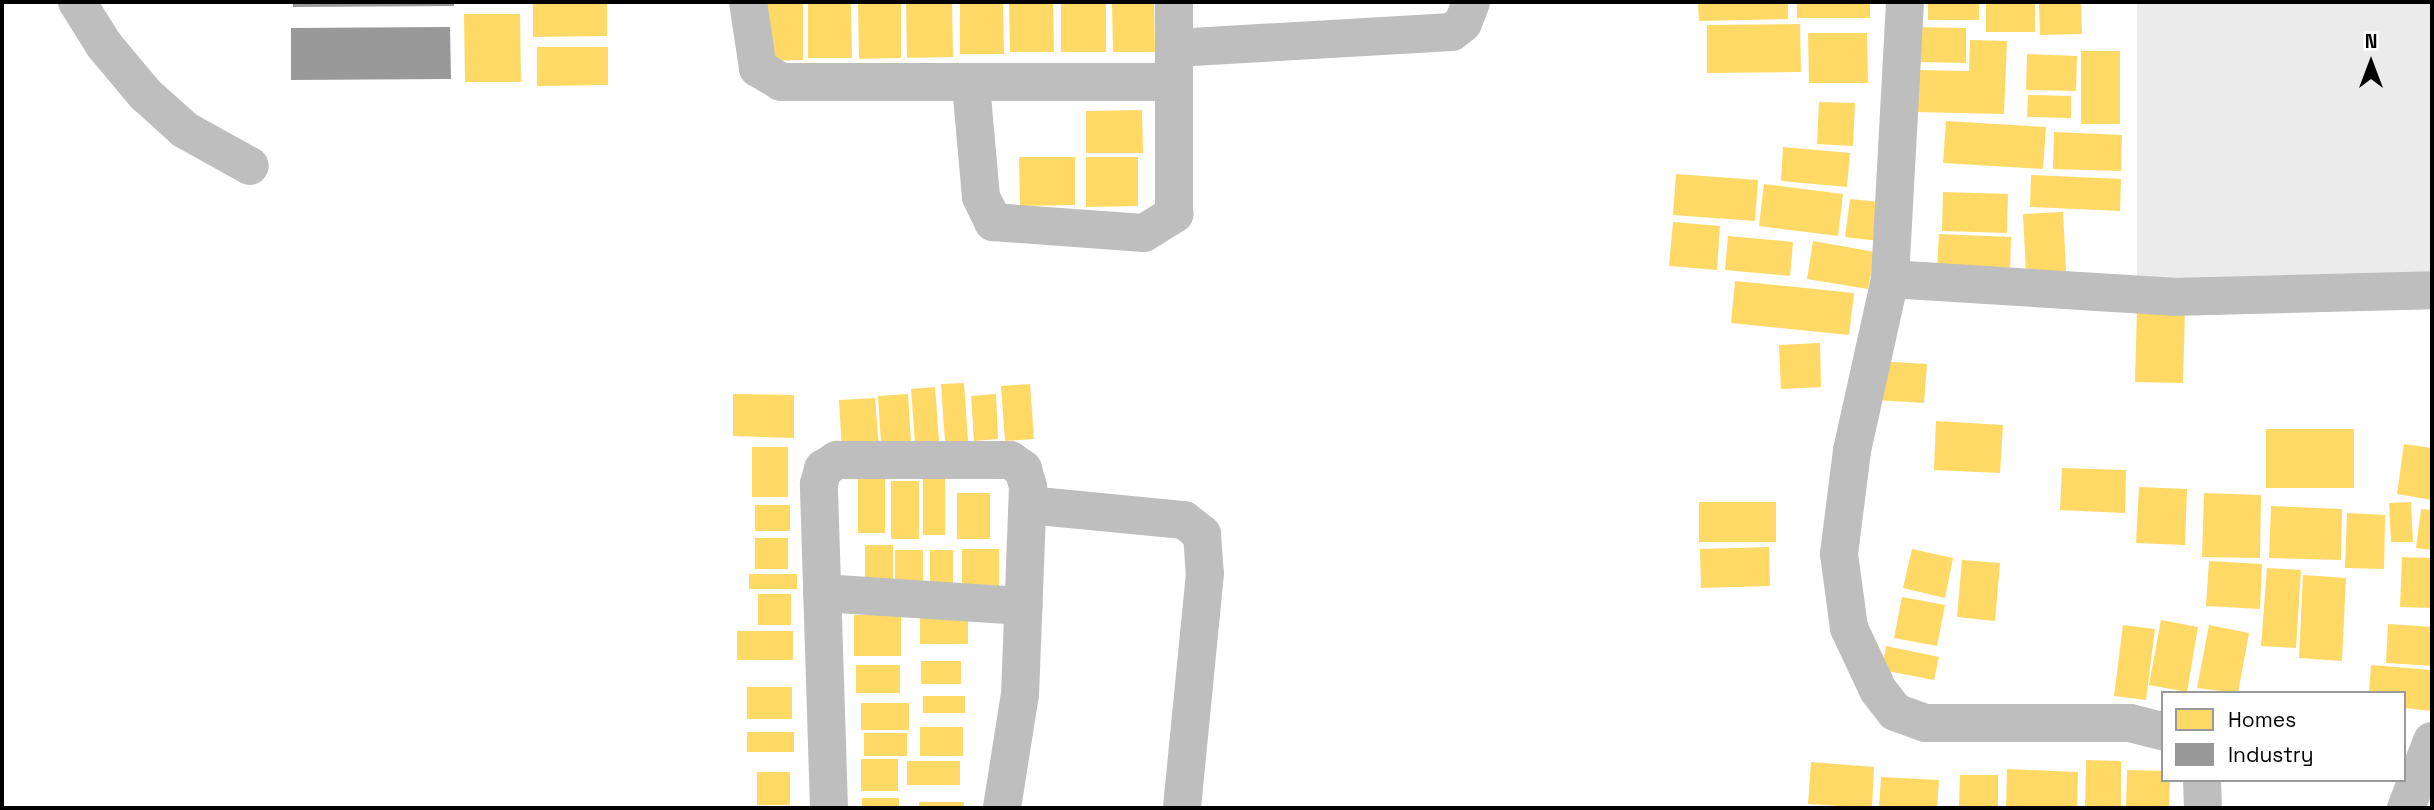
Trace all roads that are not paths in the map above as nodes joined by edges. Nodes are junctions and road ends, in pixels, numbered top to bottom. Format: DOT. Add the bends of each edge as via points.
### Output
graph roads {
  1 [pos="77,2"];
  2 [pos="748,2"];
  3 [pos="1174,2"];
  4 [pos="1471,2"];
  5 [pos="1905,2"];
  6 [pos="1174,65"];
  7 [pos="971,85"];
  8 [pos="250,166"];
  9 [pos="1890,279"];
  10 [pos="2432,290"];
  11 [pos="1027,505"];
  12 [pos="822,593"];
  13 [pos="1024,606"];
  14 [pos="2161,731"];
  15 [pos="2432,741"];
  16 [pos="2202,782"];
  17 [pos="829,808"];
  18 [pos="1002,808"];
  19 [pos="1182,808"];
  20 [pos="2203,808"];
  21 [pos="2406,808"];
  1 -- 8 [label="street" via="104,45 145,94 184,130"];
  2 -- 7 [label="street" via="752,50 767,77 781,82"];
  3 -- 6 [label="street"];
  4 -- 6 [label="street" via="1463,23 1452,33"];
  5 -- 9 [label="street"];
  6 -- 7 [label="street"];
  6 -- 7 [label="street" via="1174,214 1144,233 993,222 981,197"];
  9 -- 10 [label="street" via="2173,298"];
  9 -- 14 [label="street" via="1852,451 1839,554 1849,628 1878,690 1895,712 1925,723 2130,723"];
  11 -- 12 [label="street" via="1023,469 1010,460 838,460 823,469 818,484"];
  11 -- 13 [label="street"];
  11 -- 19 [label="street" via="1184,520 1202,534 1205,573"];
  12 -- 13 [label="street"];
  12 -- 17 [label="street"];
  13 -- 18 [label="street" via="1020,694"];
  15 -- 21 [label="street"];
  16 -- 20 [label="street"];
}
